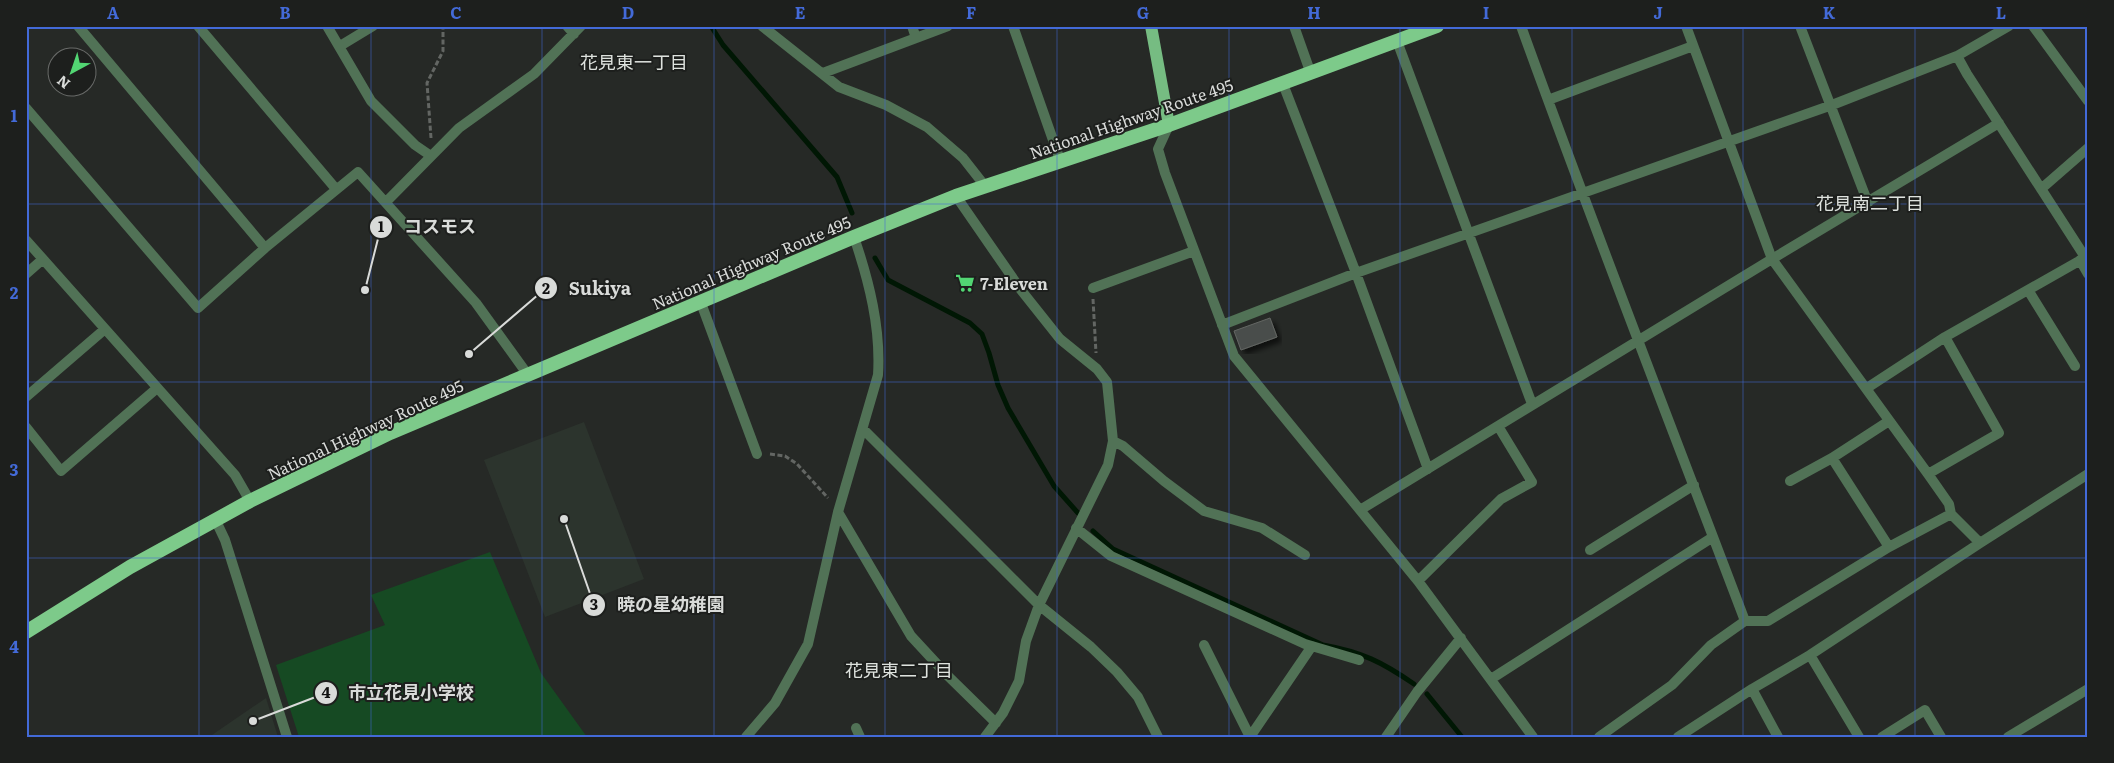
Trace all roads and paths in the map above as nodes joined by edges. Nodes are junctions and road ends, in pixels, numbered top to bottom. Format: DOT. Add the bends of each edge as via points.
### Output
graph roads {
  1 [pos="78,26"];
  2 [pos="198,26"];
  3 [pos="327,26"];
  4 [pos="373,26"];
  5 [pos="443,26"];
  6 [pos="582,26"];
  7 [pos="762,26"];
  8 [pos="912,26"];
  9 [pos="948,26"];
  10 [pos="1013,26"];
  11 [pos="1151,26"];
  12 [pos="1294,26"];
  13 [pos="1521,26"];
  14 [pos="1686,26"];
  15 [pos="1800,26"];
  16 [pos="2009,26"];
  17 [pos="2033,26"];
  18 [pos="1431,27"];
  19 [pos="571,30"];
  20 [pos="916,38"];
  21 [pos="1397,41"];
  22 [pos="340,46"];
  23 [pos="1693,46"];
  24 [pos="1957,56"];
  25 [pos="823,73"];
  26 [pos="1311,74"];
  27 [pos="1283,84"];
  28 [pos="1548,100"];
  29 [pos="2088,102"];
  30 [pos="1832,105"];
  31 [pos="26,108"];
  32 [pos="1999,124"];
  33 [pos="1168,126"];
  34 [pos="1728,141"];
  35 [pos="2088,148"];
  36 [pos="431,156"];
  37 [pos="1060,160"];
  38 [pos="986,186"];
  39 [pos="336,189"];
  40 [pos="2041,189"];
  41 [pos="1582,192"];
  42 [pos="956,196"];
  43 [pos="386,202"];
  44 [pos="1868,203"];
  45 [pos="1469,233"];
  46 [pos="854,237"];
  47 [pos="26,240"];
  48 [pos="265,248"];
  49 [pos="1194,250"];
  50 [pos="2084,258"];
  51 [pos="43,259"];
  52 [pos="1772,259"];
  53 [pos="1356,273"];
  54 [pos="26,274"];
  55 [pos="2088,274"];
  56 [pos="1093,288"];
  57 [pos="2028,290"];
  58 [pos="701,303"];
  59 [pos="1222,326"];
  60 [pos="104,329"];
  61 [pos="1945,338"];
  62 [pos="1637,341"];
  63 [pos="2075,366"];
  64 [pos="1097,369"];
  65 [pos="528,375"];
  66 [pos="156,388"];
  67 [pos="1866,388"];
  68 [pos="26,397"];
  69 [pos="1532,404"];
  70 [pos="1889,421"];
  71 [pos="1498,426"];
  72 [pos="26,427"];
  73 [pos="863,429"];
  74 [pos="1113,442"];
  75 [pos="756,454"];
  76 [pos="1832,458"];
  77 [pos="1428,469"];
  78 [pos="1928,474"];
  79 [pos="2088,474"];
  80 [pos="1790,481"];
  81 [pos="1694,485"];
  82 [pos="250,501"];
  83 [pos="1360,510"];
  84 [pos="838,512"];
  85 [pos="1951,514"];
  86 [pos="216,521"];
  87 [pos="1076,528"];
  88 [pos="1713,537"];
  89 [pos="1980,543"];
  90 [pos="1889,547"];
  91 [pos="1590,550"];
  92 [pos="1305,554"];
  93 [pos="1418,581"];
  94 [pos="1039,605"];
  95 [pos="1745,621"];
  96 [pos="26,632"];
  97 [pos="1461,638"];
  98 [pos="1204,645"];
  99 [pos="1312,646"];
  100 [pos="1810,654"];
  101 [pos="1359,660"];
  102 [pos="1491,679"];
  103 [pos="1752,689"];
  104 [pos="2088,689"];
  105 [pos="996,723"];
  106 [pos="288,737"];
  107 [pos="746,737"];
  108 [pos="985,737"];
  109 [pos="1158,737"];
  110 [pos="1250,737"];
  111 [pos="1386,737"];
  112 [pos="1534,737"];
  113 [pos="1598,737"];
  114 [pos="1678,737"];
  115 [pos="1778,737"];
  116 [pos="1859,737"];
  117 [pos="1882,737"];
  118 [pos="1941,737"];
  119 [pos="2008,737"];
  1 -- 48 [label="street"];
  2 -- 39 [label="street"];
  3 -- 22 [label="street"];
  4 -- 22 [label="street"];
  5 -- 36 [label="path" via="443,50 427,83"];
  6 -- 19 [label="street"];
  7 -- 25 [label="street"];
  8 -- 20 [label="street"];
  9 -- 20 [label="street"];
  10 -- 37 [label="street"];
  11 -- 33 [label="main road"];
  12 -- 26 [label="street"];
  13 -- 28 [label="street"];
  14 -- 23 [label="street"];
  15 -- 30 [label="street"];
  16 -- 24 [label="street"];
  17 -- 29 [label="street"];
  18 -- 21 [label="highway, National Highway Route 495"];
  19 -- 36 [label="street" via="534,74 459,128"];
  20 -- 25 [label="street"];
  21 -- 26 [label="highway, National Highway Route 495"];
  21 -- 45 [label="street"];
  22 -- 36 [label="street" via="371,101 415,145"];
  23 -- 28 [label="street"];
  23 -- 34 [label="street"];
  24 -- 30 [label="street"];
  24 -- 32 [label="street"];
  25 -- 38 [label="street" via="839,87 886,105 926,127 963,158"];
  26 -- 27 [label="highway, National Highway Route 495"];
  27 -- 33 [label="highway, National Highway Route 495"];
  27 -- 53 [label="street"];
  28 -- 41 [label="street"];
  30 -- 34 [label="street"];
  30 -- 44 [label="street"];
  31 -- 48 [label="street" via="198,308"];
  32 -- 40 [label="street"];
  32 -- 44 [label="street"];
  33 -- 37 [label="highway, National Highway Route 495"];
  33 -- 49 [label="street" via="1158,149"];
  34 -- 41 [label="street"];
  34 -- 52 [label="street"];
  35 -- 40 [label="street"];
  36 -- 43 [label="street"];
  37 -- 38 [label="highway, National Highway Route 495"];
  38 -- 42 [label="highway, National Highway Route 495"];
  39 -- 43 [label="street" via="358,172"];
  39 -- 48 [label="street"];
  40 -- 50 [label="street"];
  41 -- 45 [label="street"];
  41 -- 62 [label="street"];
  42 -- 46 [label="highway, National Highway Route 495"];
  42 -- 64 [label="street" via="1021,290 1060,339"];
  43 -- 65 [label="street" via="476,303"];
  44 -- 52 [label="street"];
  45 -- 53 [label="street"];
  45 -- 69 [label="street"];
  46 -- 58 [label="highway, National Highway Route 495"];
  46 -- 73 [label="street" via="867,274 880,355 878,375"];
  47 -- 51 [label="street"];
  49 -- 56 [label="street"];
  49 -- 59 [label="street"];
  50 -- 55 [label="street"];
  50 -- 57 [label="street"];
  51 -- 54 [label="street"];
  51 -- 60 [label="street"];
  52 -- 62 [label="street"];
  52 -- 67 [label="street"];
  53 -- 59 [label="street"];
  53 -- 77 [label="street"];
  56 -- 64 [label="path"];
  57 -- 61 [label="street"];
  57 -- 63 [label="street"];
  58 -- 65 [label="highway, National Highway Route 495"];
  58 -- 75 [label="street"];
  59 -- 83 [label="street" via="1234,356"];
  60 -- 66 [label="street"];
  60 -- 68 [label="street"];
  61 -- 67 [label="street"];
  61 -- 78 [label="street" via="1999,433"];
  62 -- 69 [label="street"];
  62 -- 81 [label="street"];
  64 -- 74 [label="street" via="1107,382"];
  65 -- 82 [label="highway, National Highway Route 495" via="390,433"];
  66 -- 72 [label="street" via="61,472"];
  66 -- 82 [label="street" via="235,475"];
  67 -- 70 [label="street"];
  69 -- 71 [label="street"];
  70 -- 76 [label="street"];
  70 -- 78 [label="street"];
  71 -- 77 [label="street"];
  71 -- 93 [label="street" via="1532,482 1501,499"];
  73 -- 84 [label="street"];
  73 -- 94 [label="street"];
  74 -- 87 [label="street" via="1108,465"];
  74 -- 92 [label="street" via="1123,446 1204,511 1262,528"];
  75 -- 84 [label="path" via="785,456 797,464 826,493"];
  76 -- 80 [label="street"];
  76 -- 90 [label="street"];
  77 -- 83 [label="street"];
  78 -- 85 [label="street" via="1949,504"];
  79 -- 89 [label="street"];
  81 -- 88 [label="street"];
  81 -- 91 [label="street"];
  82 -- 86 [label="highway, National Highway Route 495"];
  83 -- 93 [label="street"];
  84 -- 105 [label="street" via="911,636"];
  84 -- 107 [label="street" via="808,644 775,703"];
  85 -- 89 [label="street"];
  85 -- 90 [label="street"];
  86 -- 96 [label="highway, National Highway Route 495" via="130,567"];
  86 -- 106 [label="street" via="225,540"];
  87 -- 94 [label="street"];
  87 -- 99 [label="street" via="1111,556"];
  88 -- 95 [label="street"];
  88 -- 102 [label="street"];
  89 -- 100 [label="street"];
  90 -- 95 [label="street" via="1768,621"];
  93 -- 97 [label="street"];
  94 -- 105 [label="street" via="1026,641 1019,681"];
  94 -- 109 [label="street" via="1117,672 1138,697"];
  95 -- 113 [label="street" via="1711,646 1672,685"];
  97 -- 102 [label="street"];
  97 -- 111 [label="street"];
  98 -- 110 [label="street"];
  99 -- 101 [label="street"];
  99 -- 110 [label="street"];
  100 -- 103 [label="street"];
  100 -- 116 [label="street"];
  102 -- 112 [label="street"];
  103 -- 114 [label="street"];
  103 -- 115 [label="street"];
  104 -- 119 [label="street"];
  105 -- 108 [label="street"];
  117 -- 118 [label="street" via="1925,710"];
}
